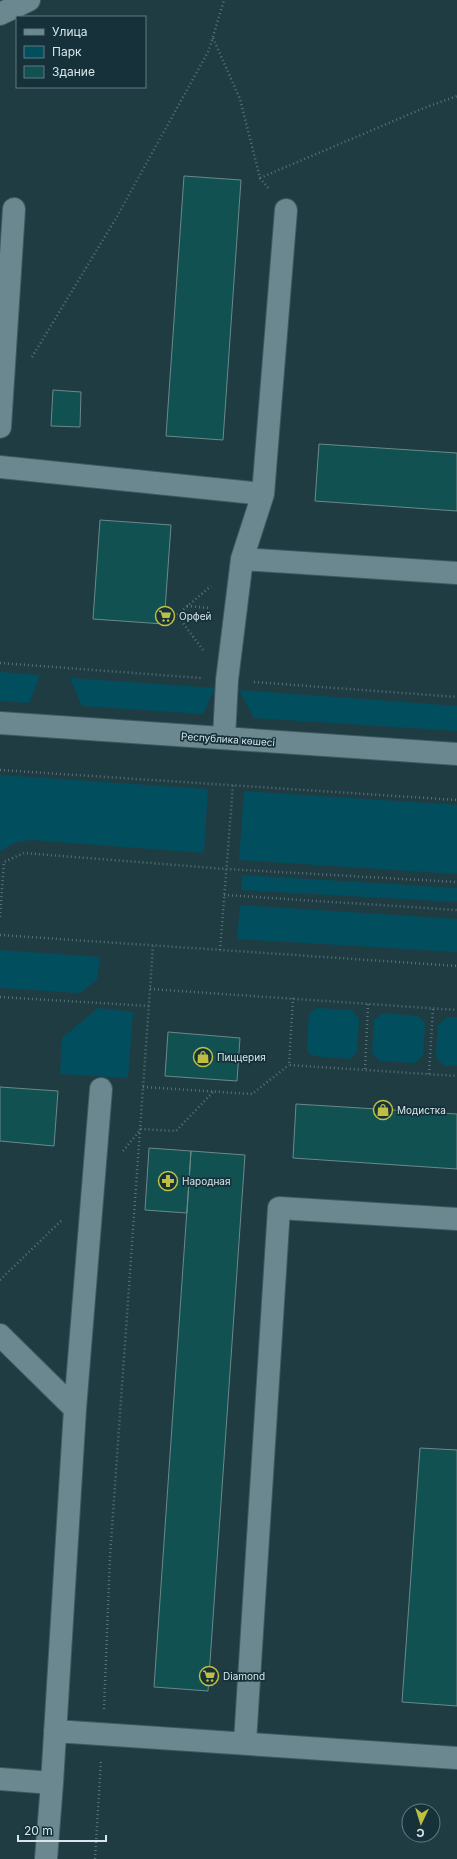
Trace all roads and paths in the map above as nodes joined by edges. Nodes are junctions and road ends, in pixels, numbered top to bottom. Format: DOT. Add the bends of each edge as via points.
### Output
graph roads {
  1 [pos="29,0"];
  2 [pos="224,0"];
  3 [pos="0,14"];
  4 [pos="213,38"];
  5 [pos="457,96"];
  6 [pos="260,178"];
  7 [pos="14,209"];
  8 [pos="286,210"];
  9 [pos="30,360"];
  10 [pos="0,427"];
  11 [pos="0,467"];
  12 [pos="263,494"];
  13 [pos="242,559"];
  14 [pos="457,573"];
  15 [pos="227,680"];
  16 [pos="0,723"];
  17 [pos="224,738"];
  18 [pos="457,754"];
  19 [pos="0,770"];
  20 [pos="233,785"];
  21 [pos="457,800"];
  22 [pos="226,869"];
  23 [pos="1,881"];
  24 [pos="457,882"];
  25 [pos="224,895"];
  26 [pos="457,910"];
  27 [pos="0,917"];
  28 [pos="0,935"];
  29 [pos="153,946"];
  30 [pos="220,950"];
  31 [pos="457,966"];
  32 [pos="150,989"];
  33 [pos="0,996"];
  34 [pos="293,998"];
  35 [pos="368,1004"];
  36 [pos="149,1006"];
  37 [pos="433,1008"];
  38 [pos="457,1010"];
  39 [pos="289,1065"];
  40 [pos="365,1070"];
  41 [pos="429,1074"];
  42 [pos="457,1076"];
  43 [pos="143,1087"];
  44 [pos="101,1089"];
  45 [pos="457,1219"];
  46 [pos="0,1335"];
  47 [pos="75,1409"];
  48 [pos="55,1731"];
  49 [pos="103,1733"];
  50 [pos="246,1742"];
  51 [pos="457,1758"];
  52 [pos="0,1779"];
  53 [pos="52,1783"];
  54 [pos="46,1859"];
  55 [pos="95,1859"];
  1 -- 3 [label="street"];
  2 -- 4 [label="path"];
  4 -- 6 [label="path" via="240,99"];
  4 -- 9 [label="path" via="209,50 115,220"];
  5 -- 6 [label="path"];
  6 -- 8 [label="path"];
  7 -- 10 [label="street"];
  8 -- 12 [label="street"];
  11 -- 12 [label="street"];
  12 -- 13 [label="street"];
  13 -- 14 [label="street"];
  13 -- 15 [label="street"];
  13 -- 15 [label="path" via="177,615"];
  15 -- 17 [label="street"];
  16 -- 17 [label="street, Республика көшесі"];
  17 -- 18 [label="street, Республика көшесі"];
  19 -- 20 [label="path"];
  20 -- 21 [label="path"];
  20 -- 22 [label="path"];
  22 -- 23 [label="path" via="24,854 4,862"];
  22 -- 24 [label="path"];
  22 -- 25 [label="path"];
  23 -- 27 [label="path"];
  25 -- 26 [label="path"];
  25 -- 30 [label="path"];
  28 -- 29 [label="path"];
  29 -- 30 [label="path"];
  29 -- 32 [label="path"];
  30 -- 31 [label="path"];
  32 -- 34 [label="path"];
  32 -- 36 [label="path"];
  33 -- 36 [label="path"];
  34 -- 35 [label="path"];
  34 -- 39 [label="path"];
  35 -- 37 [label="path"];
  35 -- 40 [label="path"];
  36 -- 43 [label="path"];
  37 -- 38 [label="path"];
  37 -- 41 [label="path"];
  39 -- 40 [label="path"];
  39 -- 43 [label="path" via="252,1094"];
  40 -- 41 [label="path"];
  41 -- 42 [label="path"];
  43 -- 49 [label="path" via="110,1556"];
  44 -- 47 [label="street"];
  45 -- 50 [label="street" via="279,1208"];
  46 -- 47 [label="street"];
  47 -- 48 [label="street"];
  48 -- 49 [label="street"];
  48 -- 53 [label="street"];
  49 -- 50 [label="street"];
  49 -- 55 [label="path"];
  50 -- 51 [label="street"];
  52 -- 53 [label="street"];
  53 -- 54 [label="street"];
}
